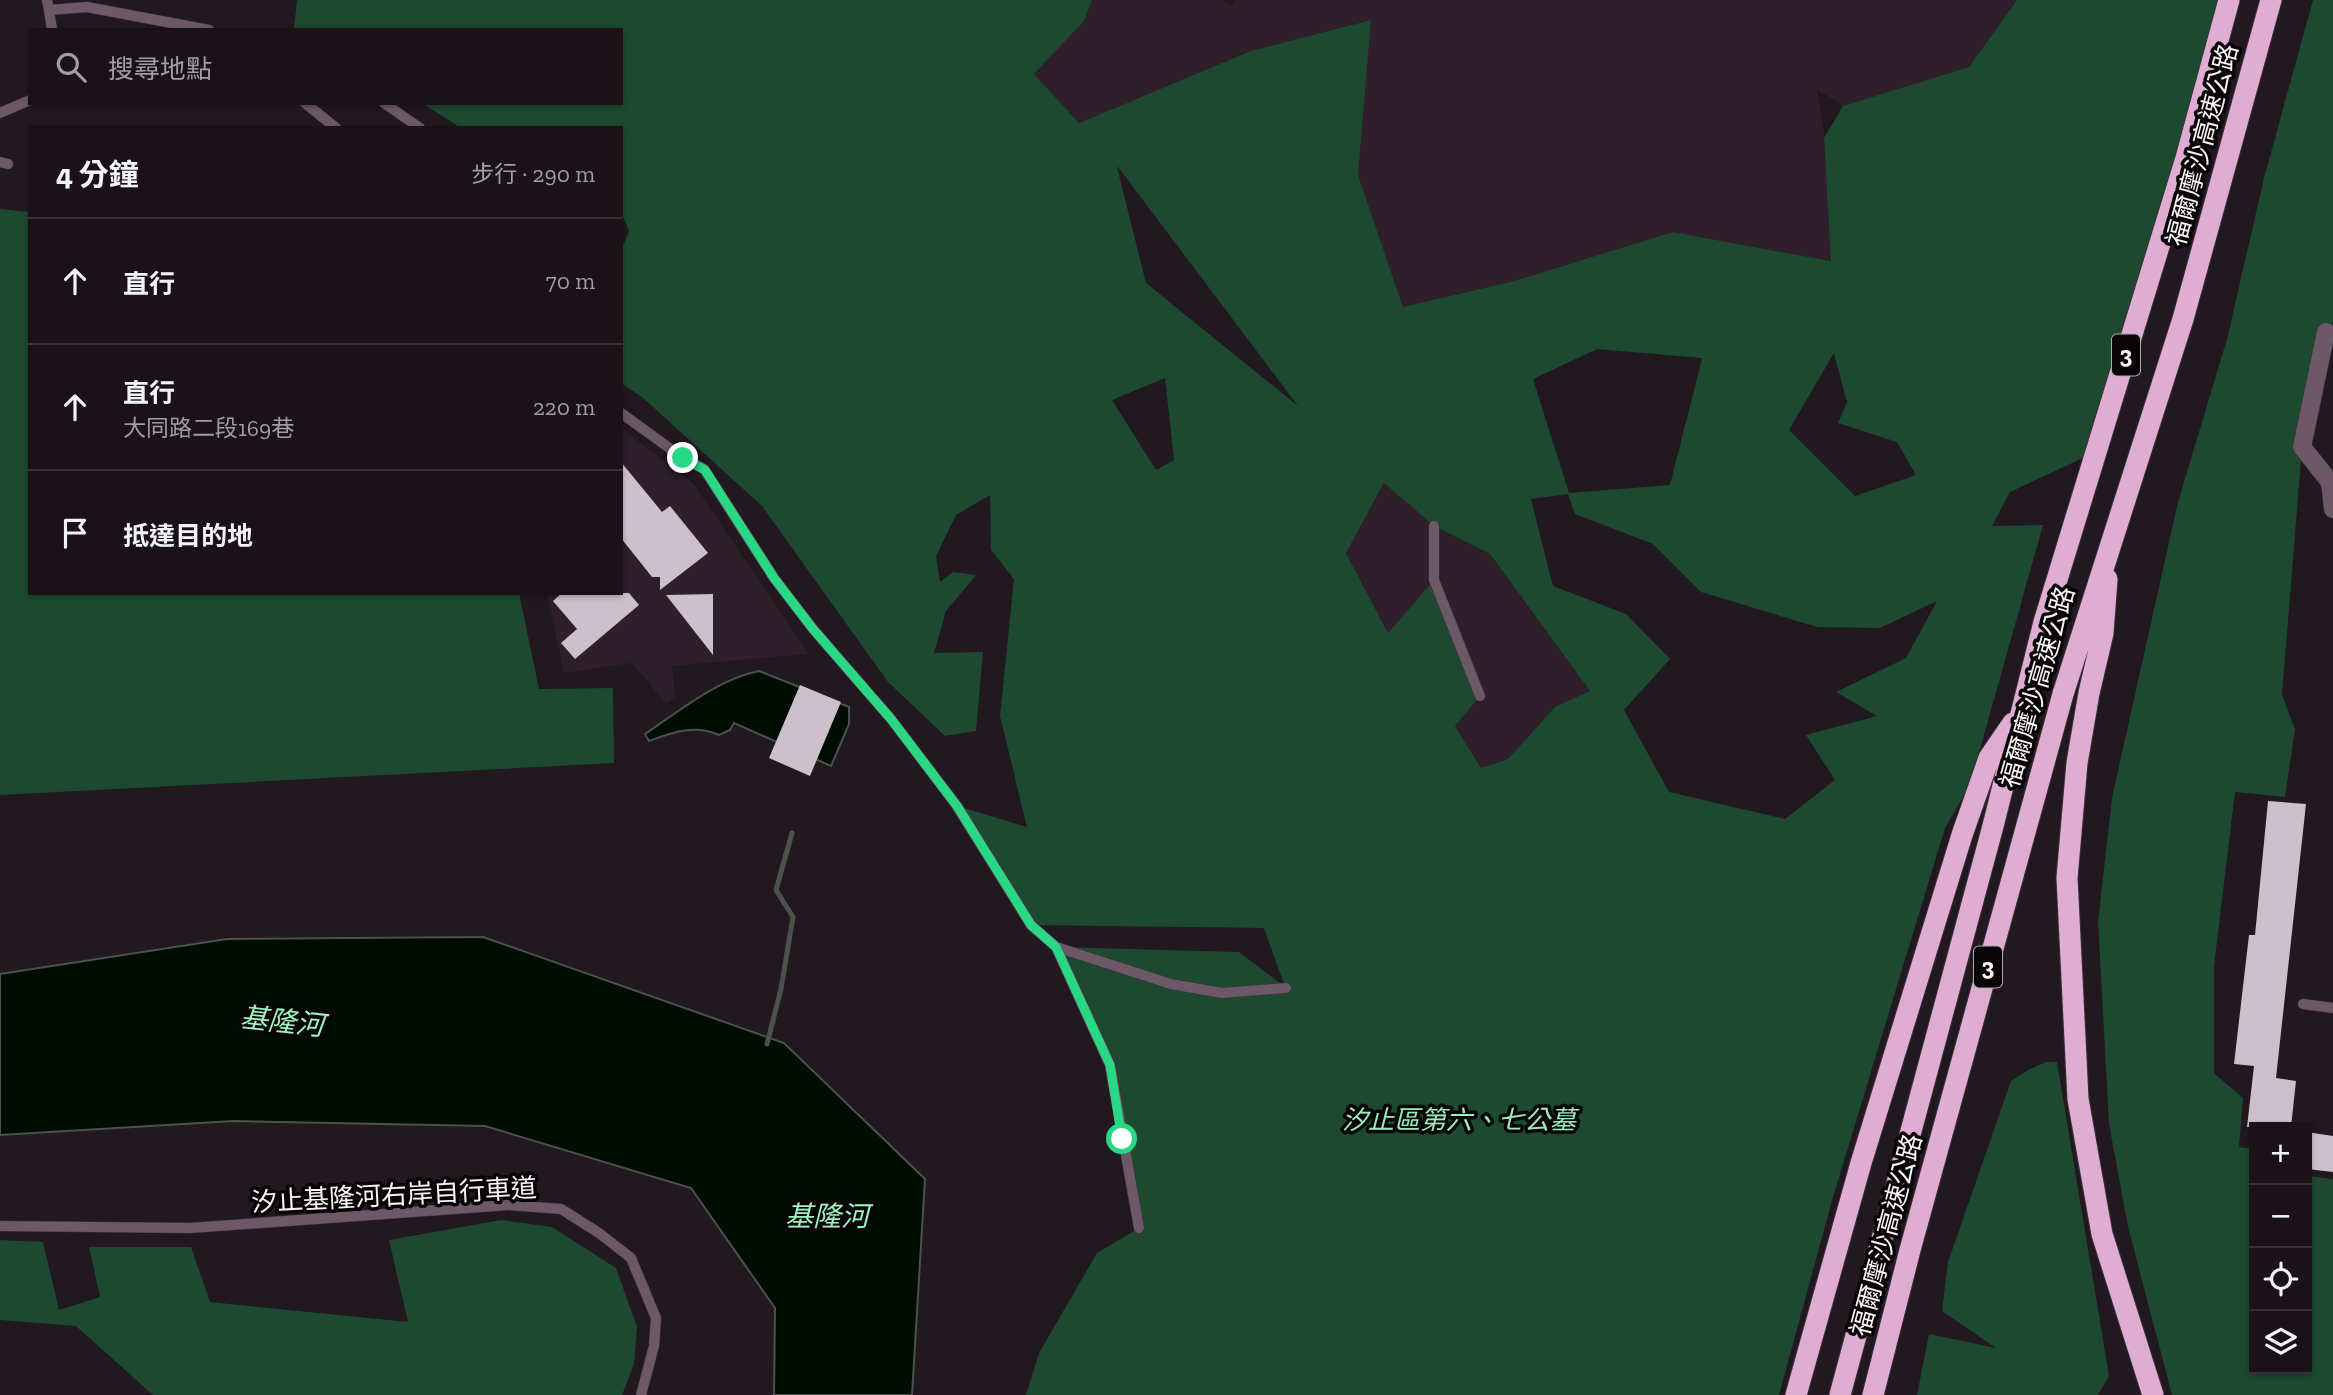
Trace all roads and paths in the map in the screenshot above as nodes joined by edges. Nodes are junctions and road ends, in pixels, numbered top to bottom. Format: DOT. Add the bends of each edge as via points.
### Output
graph roads {
  1 [pos="2228,0"];
  2 [pos="2271,0"];
  3 [pos="48,5"];
  4 [pos="52,28"];
  5 [pos="198,28"];
  6 [pos="28,101"];
  7 [pos="308,105"];
  8 [pos="387,105"];
  9 [pos="0,113"];
  10 [pos="334,126"];
  11 [pos="418,126"];
  12 [pos="2326,332"];
  13 [pos="623,414"];
  14 [pos="2333,509"];
  15 [pos="1434,526"];
  16 [pos="2110,542"];
  17 [pos="1480,696"];
  18 [pos="2022,710"];
  19 [pos="1056,947"];
  20 [pos="1286,988"];
  21 [pos="2303,1004"];
  22 [pos="2333,1008"];
  23 [pos="0,1226"];
  24 [pos="1139,1228"];
  25 [pos="641,1395"];
  26 [pos="1796,1395"];
  27 [pos="1840,1395"];
  28 [pos="1873,1395"];
  29 [pos="2153,1395"];
  1 -- 18 [label="highway, 福爾摩沙高速公路 / 3"];
  2 -- 16 [label="highway, 福爾摩沙高速公路 / 3" via="2183,319"];
  3 -- 4 [label="lane"];
  3 -- 5 [label="lane" via="87,7"];
  6 -- 9 [label="lane"];
  7 -- 10 [label="lane"];
  8 -- 11 [label="lane"];
  12 -- 14 [label="street" via="2302,447 2330,482"];
  13 -- 19 [label="lane" via="705,470 774,578 891,719 957,806 1031,925"];
  15 -- 17 [label="lane" via="1434,580"];
  16 -- 28 [label="highway, 福爾摩沙高速公路 / 3" via="2063,694"];
  16 -- 29 [label="highway" via="2103,633 2077,763 2067,878 2076,1071 2102,1234"];
  18 -- 26 [label="highway" via="1989,758 1962,835 1861,1163"];
  18 -- 27 [label="highway, 福爾摩沙高速公路 / 3"];
  19 -- 20 [label="lane" via="1171,984 1222,993"];
  19 -- 24 [label="lane" via="1110,1065"];
  21 -- 22 [label="lane"];
  23 -- 25 [label="lane, 汐止基隆河右岸自行車道" via="190,1228 509,1205 561,1209 631,1258 645,1289 656,1318"];
}
